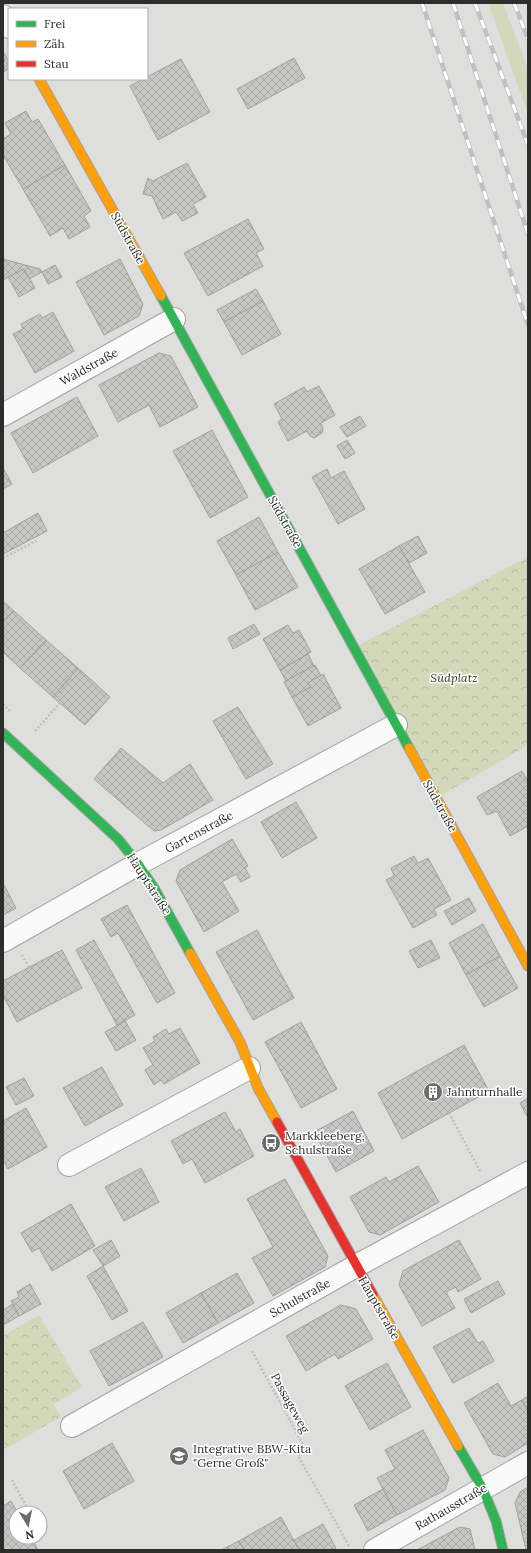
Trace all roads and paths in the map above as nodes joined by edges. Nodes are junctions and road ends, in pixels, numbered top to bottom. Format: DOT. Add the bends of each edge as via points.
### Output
graph roads {
  1 [pos="3,16"];
  2 [pos="8,25"];
  3 [pos="40,80"];
  4 [pos="174,319"];
  5 [pos="3,415"];
  6 [pos="38,540"];
  7 [pos="3,558"];
  8 [pos="60,703"];
  9 [pos="396,726"];
  10 [pos="34,732"];
  11 [pos="3,733"];
  12 [pos="138,864"];
  13 [pos="11,946"];
  14 [pos="528,966"];
  15 [pos="29,967"];
  16 [pos="249,1068"];
  17 [pos="449,1113"];
  18 [pos="69,1165"];
  19 [pos="528,1173"];
  20 [pos="483,1178"];
  21 [pos="356,1266"];
  22 [pos="251,1350"];
  23 [pos="72,1426"];
  24 [pos="528,1463"];
  25 [pos="12,1480"];
  26 [pos="483,1489"];
  27 [pos="26,1505"];
  28 [pos="349,1546"];
  29 [pos="375,1550"];
  30 [pos="503,1550"];
  1 -- 2 [label="street"];
  3 -- 4 [label="street, Südstraße"];
  4 -- 5 [label="street, Waldstraße"];
  4 -- 9 [label="street, Südstraße"];
  6 -- 7 [label="path"];
  8 -- 10 [label="path"];
  9 -- 12 [label="street, Gartenstraße"];
  9 -- 14 [label="street, Südstraße"];
  11 -- 12 [label="street, Hauptstraße" via="118,839"];
  12 -- 13 [label="street, Gartenstraße"];
  12 -- 16 [label="street, Hauptstraße" via="240,1042"];
  13 -- 15 [label="path"];
  16 -- 18 [label="street"];
  16 -- 21 [label="street, Hauptstraße"];
  17 -- 20 [label="path"];
  19 -- 21 [label="street, Schulstraße"];
  21 -- 23 [label="street, Schulstraße"];
  21 -- 26 [label="street, Hauptstraße"];
  22 -- 28 [label="path, Passageweg" via="306,1450 298,1456"];
  24 -- 26 [label="street, Rathausstraße"];
  25 -- 27 [label="path"];
  26 -- 29 [label="street, Rathausstraße"];
  26 -- 30 [label="street, Hauptstraße" via="496,1521"];
}
